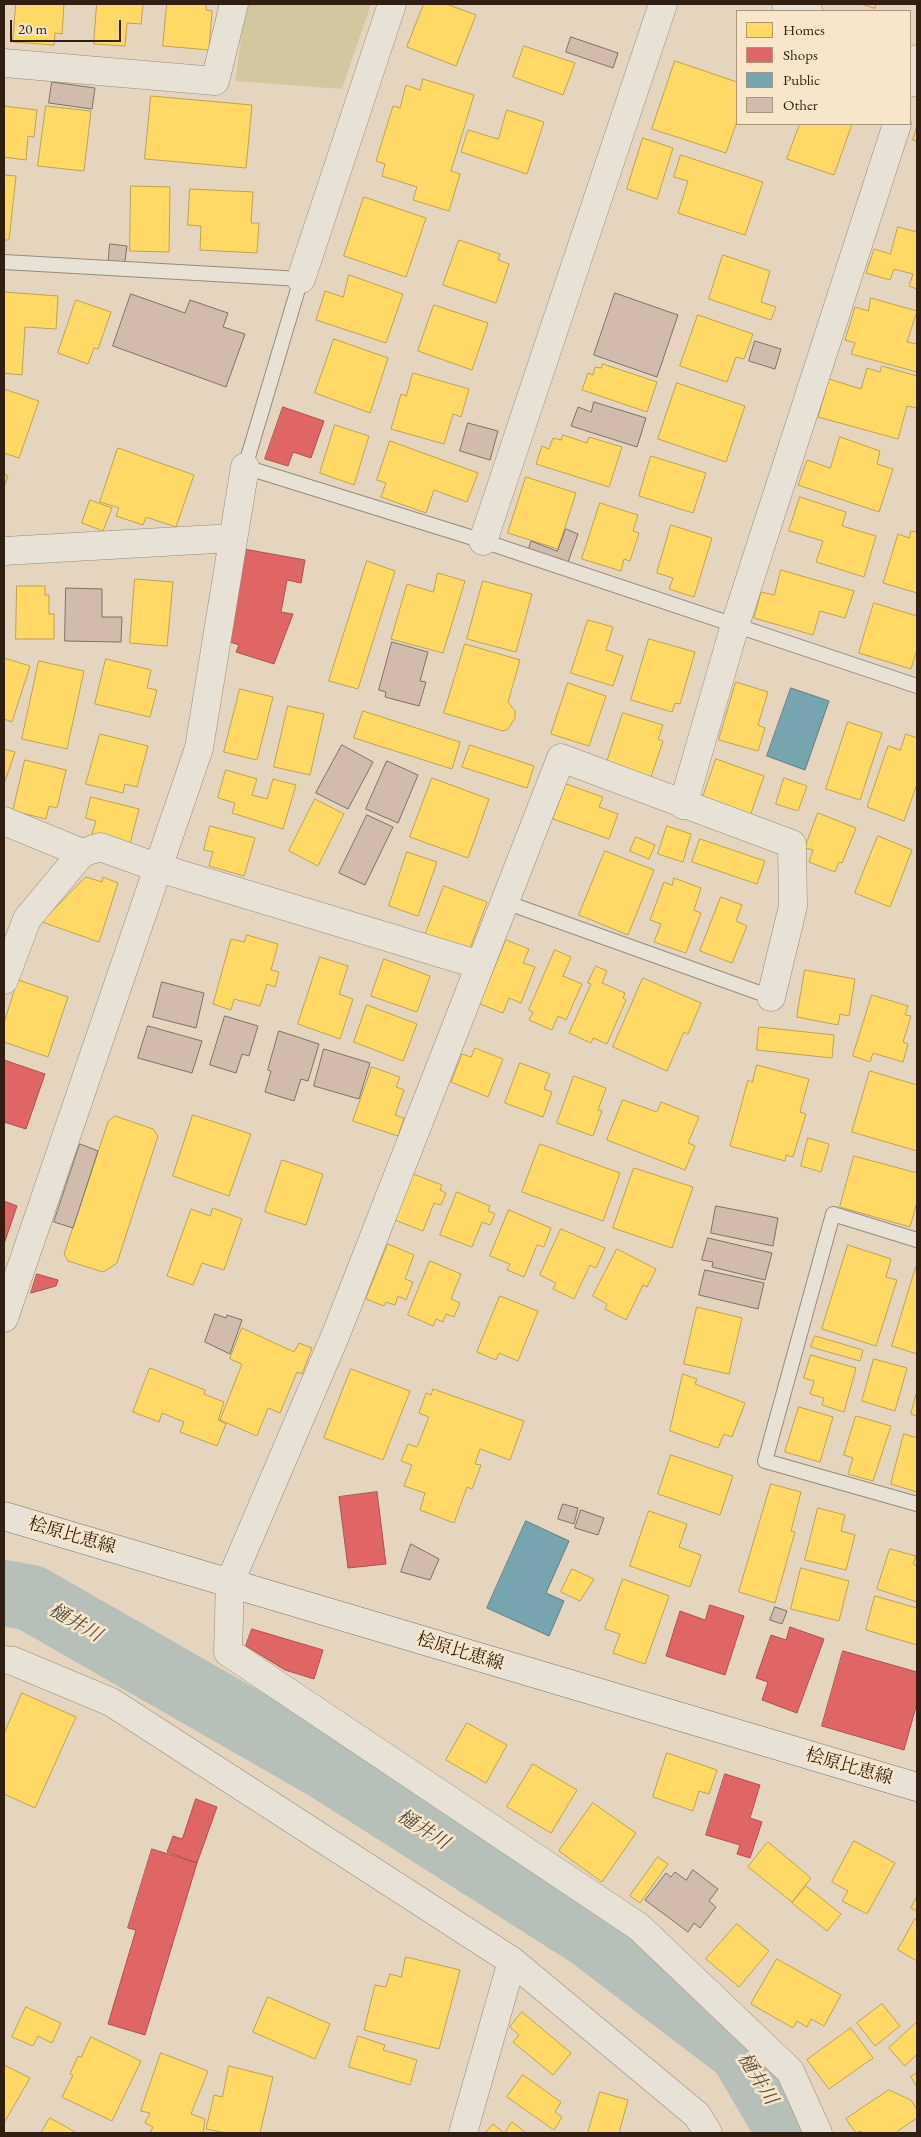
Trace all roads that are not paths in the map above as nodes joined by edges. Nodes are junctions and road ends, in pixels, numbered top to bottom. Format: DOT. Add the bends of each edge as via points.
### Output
graph roads {
  1 [pos="234,4"];
  2 [pos="392,4"];
  3 [pos="663,4"];
  4 [pos="786,4"];
  5 [pos="805,10"];
  6 [pos="917,59"];
  7 [pos="4,63"];
  8 [pos="911,80"];
  9 [pos="896,125"];
  10 [pos="4,262"];
  11 [pos="302,279"];
  12 [pos="245,466"];
  13 [pos="233,538"];
  14 [pos="483,542"];
  15 [pos="4,552"];
  16 [pos="735,625"];
  17 [pos="917,686"];
  18 [pos="683,805"];
  19 [pos="4,821"];
  20 [pos="82,853"];
  21 [pos="159,868"];
  22 [pos="505,902"];
  23 [pos="480,965"];
  24 [pos="4,980"];
  25 [pos="770,997"];
  26 [pos="917,1240"];
  27 [pos="4,1318"];
  28 [pos="917,1504"];
  29 [pos="4,1516"];
  30 [pos="230,1582"];
  31 [pos="4,1660"];
  32 [pos="917,1787"];
  33 [pos="512,1962"];
  34 [pos="464,2133"];
  35 [pos="708,2133"];
  36 [pos="818,2133"];
  1 -- 7 [label="street" via="215,81"];
  2 -- 11 [label="street"];
  3 -- 14 [label="street"];
  4 -- 5 [label="street"];
  6 -- 8 [label="street"];
  9 -- 16 [label="street"];
  10 -- 11 [label="lane"];
  11 -- 12 [label="lane"];
  12 -- 13 [label="street"];
  12 -- 14 [label="lane"];
  13 -- 15 [label="street"];
  13 -- 21 [label="street" via="199,748"];
  14 -- 16 [label="lane"];
  16 -- 17 [label="lane"];
  16 -- 18 [label="street"];
  18 -- 22 [label="street" via="561,758"];
  18 -- 25 [label="street" via="792,844 793,906"];
  19 -- 20 [label="street"];
  20 -- 21 [label="street" via="100,847"];
  20 -- 24 [label="street" via="28,919"];
  21 -- 23 [label="street"];
  21 -- 27 [label="street"];
  22 -- 23 [label="street"];
  22 -- 25 [label="lane"];
  23 -- 30 [label="street" via="336,1334"];
  26 -- 28 [label="lane" via="833,1214 765,1460"];
  29 -- 30 [label="street, 桧原比恵線"];
  30 -- 32 [label="street, 桧原比恵線"];
  30 -- 36 [label="street" via="228,1652 639,1927 790,2070"];
  31 -- 33 [label="street" via="14,1661 111,1702"];
  33 -- 34 [label="street"];
  33 -- 35 [label="street" via="697,2115"];
}
